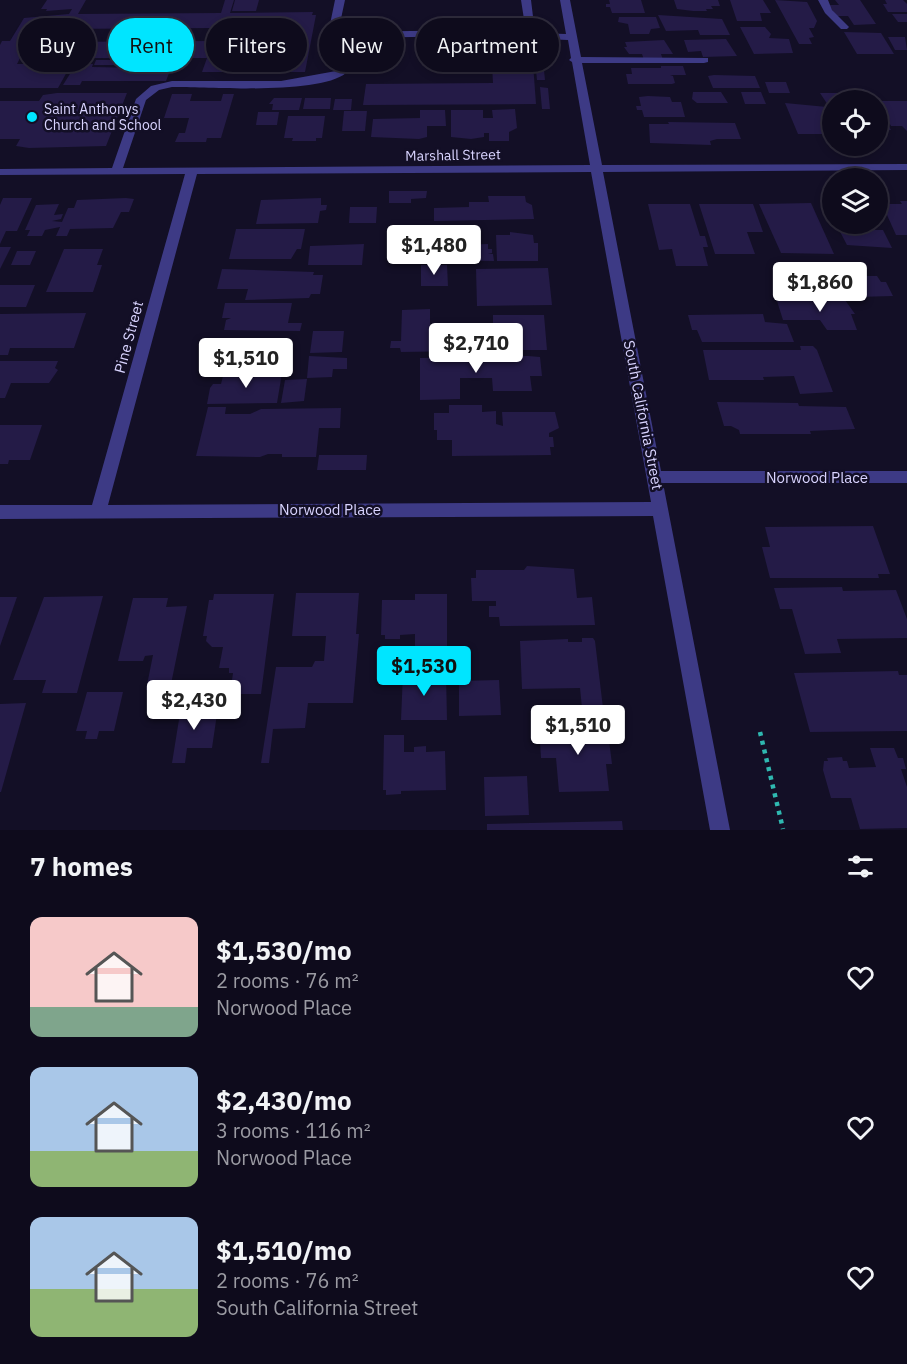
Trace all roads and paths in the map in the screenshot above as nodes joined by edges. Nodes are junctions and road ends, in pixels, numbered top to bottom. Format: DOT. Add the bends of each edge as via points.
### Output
graph roads {
  1 [pos="340,0"];
  2 [pos="525,0"];
  3 [pos="565,0"];
  4 [pos="823,0"];
  5 [pos="336,18"];
  6 [pos="528,18"];
  7 [pos="844,27"];
  8 [pos="559,37"];
  9 [pos="571,37"];
  10 [pos="574,60"];
  11 [pos="704,60"];
  12 [pos="341,72"];
  13 [pos="907,167"];
  14 [pos="597,168"];
  15 [pos="0,172"];
  16 [pos="116,172"];
  17 [pos="192,172"];
  18 [pos="656,477"];
  19 [pos="907,477"];
  20 [pos="660,509"];
  21 [pos="98,511"];
  22 [pos="0,512"];
  23 [pos="760,732"];
  24 [pos="783,829"];
  25 [pos="720,830"];
  1 -- 5 [label="street"];
  2 -- 6 [label="street"];
  3 -- 9 [label="street, South California Street"];
  4 -- 7 [label="street"];
  8 -- 9 [label="street"];
  9 -- 10 [label="street, South California Street"];
  10 -- 11 [label="street"];
  10 -- 14 [label="street, South California Street"];
  12 -- 16 [label="street" via="328,78 294,82 155,87 141,99"];
  13 -- 14 [label="street, Marshall Street"];
  14 -- 17 [label="street, Marshall Street"];
  14 -- 18 [label="street, South California Street"];
  15 -- 16 [label="street, Marshall Street"];
  16 -- 17 [label="street, Marshall Street"];
  17 -- 21 [label="street, Pine Street"];
  18 -- 19 [label="street, Norwood Place"];
  18 -- 20 [label="street, South California Street"];
  20 -- 21 [label="street, Norwood Place"];
  20 -- 25 [label="street, South California Street"];
  21 -- 22 [label="street, Norwood Place"];
  23 -- 24 [label="path"];
}
